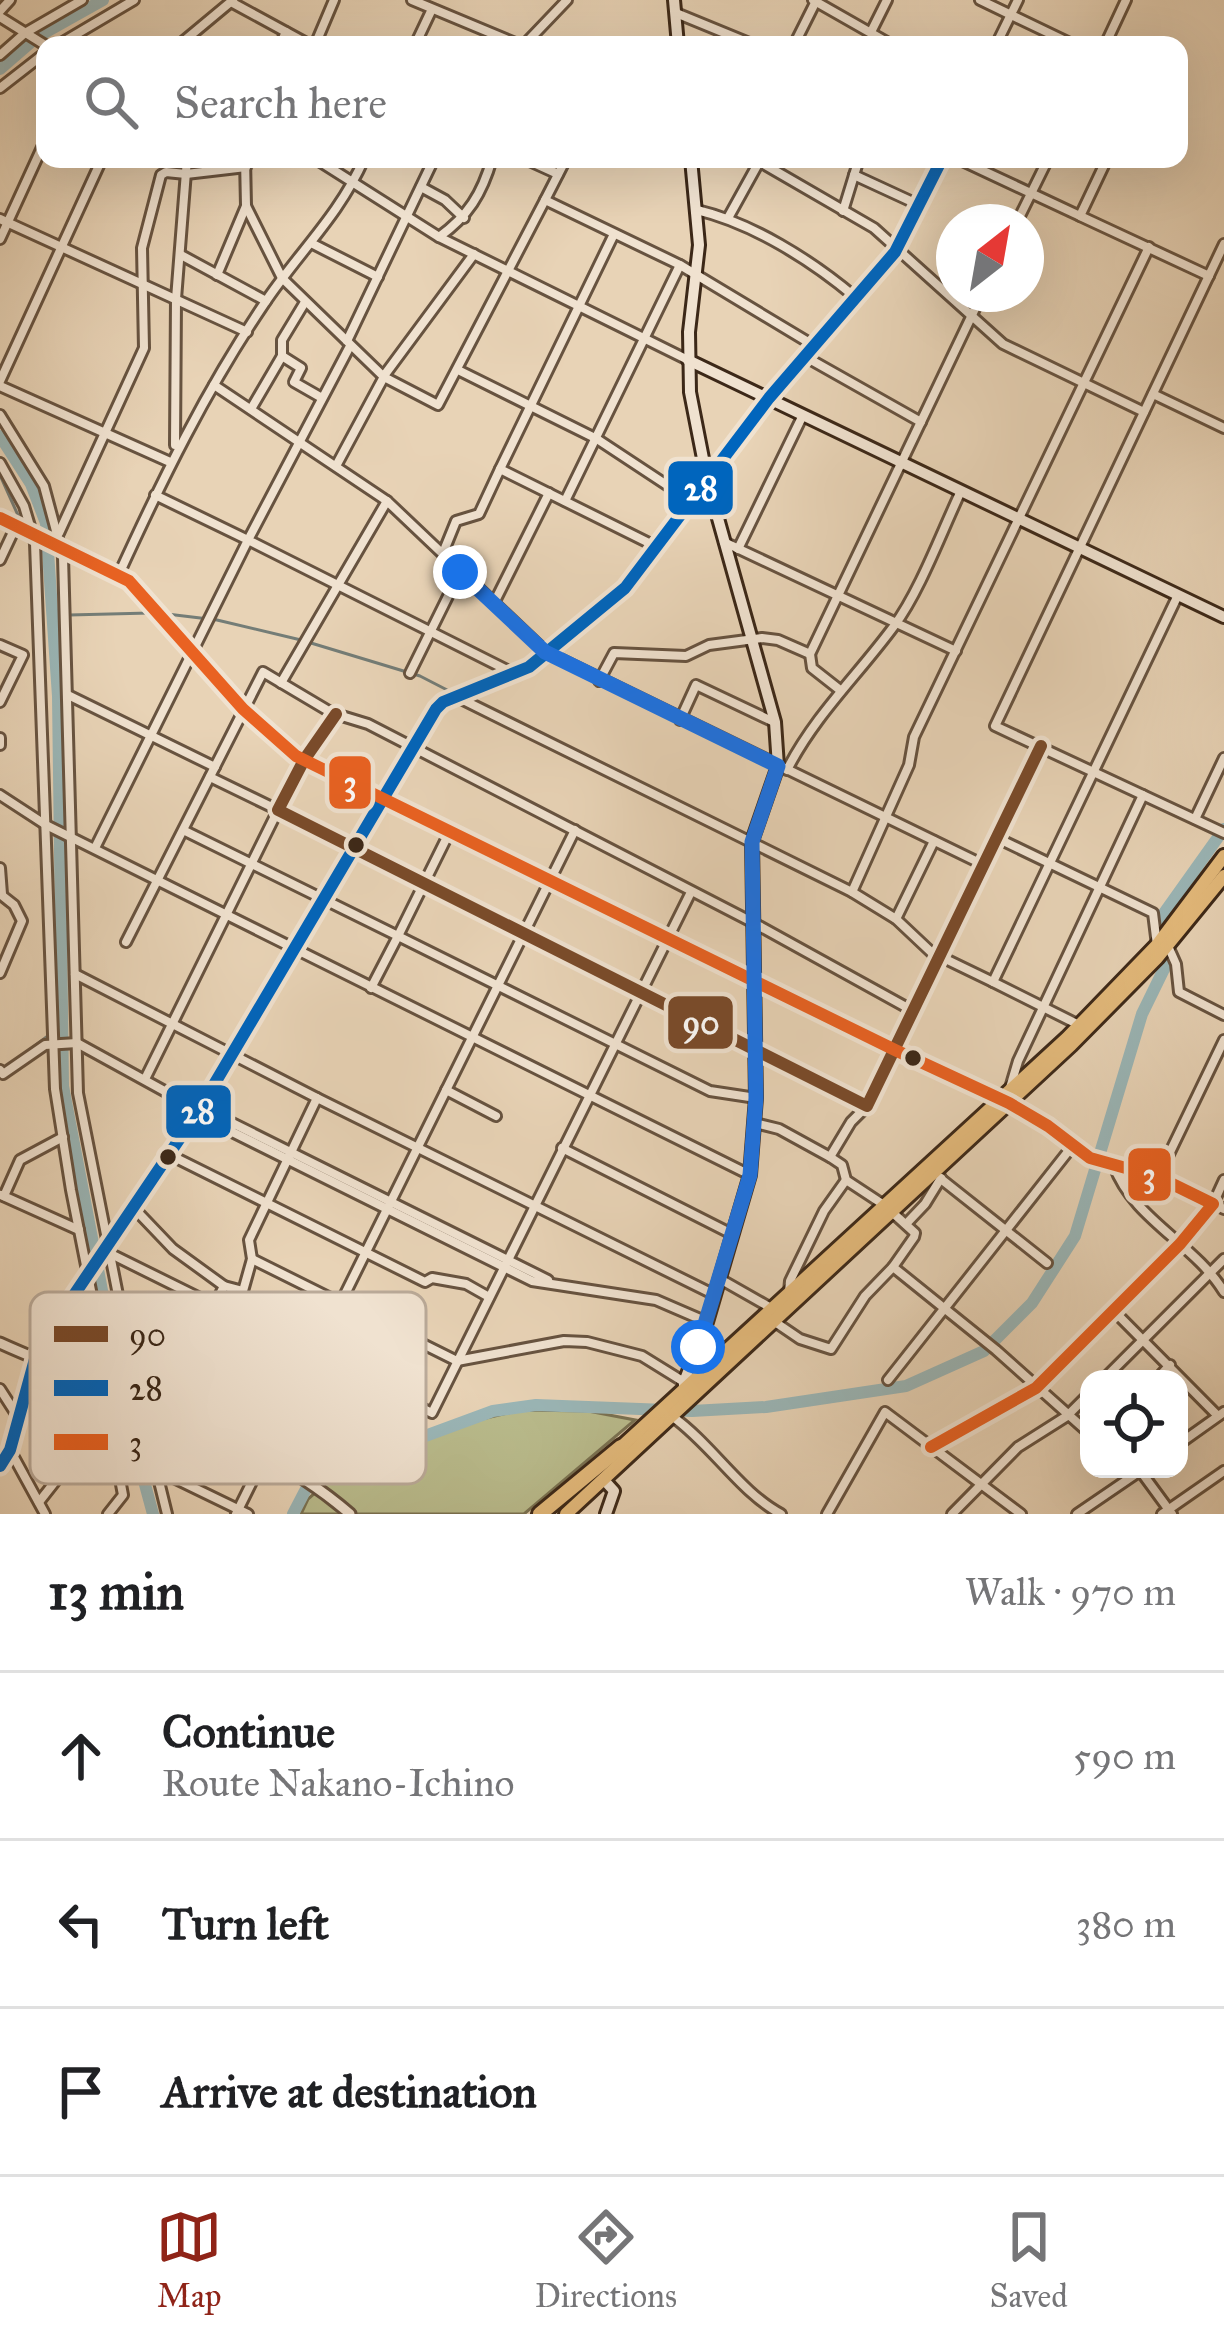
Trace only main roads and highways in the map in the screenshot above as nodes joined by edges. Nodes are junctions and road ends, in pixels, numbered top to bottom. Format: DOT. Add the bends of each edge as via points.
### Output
graph roads {
  1 [pos="674,6"];
  2 [pos="677,36"];
  3 [pos="692,168"];
  4 [pos="688,360"];
  5 [pos="1224,617"];
  6 [pos="1224,856"];
  7 [pos="1224,876"];
  8 [pos="1161,950"];
  9 [pos="1006,1097"];
  10 [pos="888,1209"];
  11 [pos="774,1316"];
  12 [pos="684,1392"];
  13 [pos="672,1412"];
  14 [pos="621,1447"];
  15 [pos="604,1480"];
  16 [pos="607,1511"];
  17 [pos="540,1514"];
  18 [pos="550,1514"];
  19 [pos="566,1514"];
  1 -- 2 [label="main road"];
  3 -- 4 [label="main road" via="698,276"];
  4 -- 5 [label="main road"];
  4 -- 12 [label="main road" via="707,479 782,768 752,842 750,1175"];
  6 -- 8 [label="main road"];
  7 -- 8 [label="main road"];
  8 -- 9 [label="main road"];
  8 -- 9 [label="main road"];
  9 -- 10 [label="main road"];
  9 -- 10 [label="main road" via="943,1173"];
  10 -- 11 [label="main road"];
  10 -- 11 [label="main road" via="789,1293"];
  11 -- 12 [label="main road"];
  12 -- 13 [label="main road"];
  13 -- 14 [label="main road"];
  13 -- 15 [label="main road"];
  14 -- 17 [label="highway"];
  14 -- 18 [label="main road"];
  15 -- 16 [label="main road" via="614,1491"];
  15 -- 19 [label="main road"];
}
